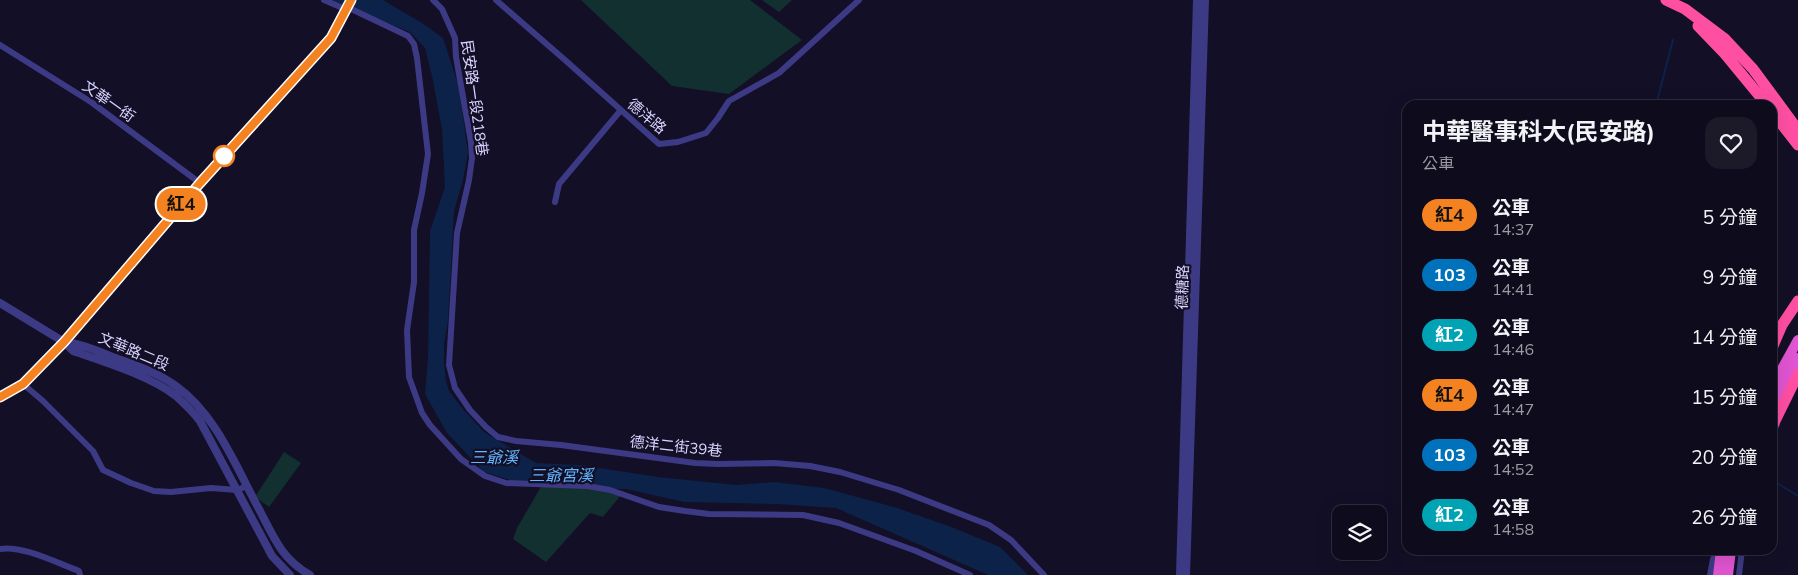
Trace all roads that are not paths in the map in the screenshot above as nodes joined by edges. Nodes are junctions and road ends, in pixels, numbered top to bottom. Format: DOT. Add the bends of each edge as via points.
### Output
graph roads {
  1 [pos="324,0"];
  2 [pos="433,0"];
  3 [pos="496,0"];
  4 [pos="859,0"];
  5 [pos="1197,0"];
  6 [pos="1205,0"];
  7 [pos="1668,1"];
  8 [pos="348,5"];
  9 [pos="0,45"];
  10 [pos="1763,100"];
  11 [pos="1776,100"];
  12 [pos="1777,102"];
  13 [pos="620,110"];
  14 [pos="1777,118"];
  15 [pos="1798,130"];
  16 [pos="1798,145"];
  17 [pos="200,183"];
  18 [pos="554,202"];
  19 [pos="457,233"];
  20 [pos="1798,301"];
  21 [pos="0,303"];
  22 [pos="1798,312"];
  23 [pos="1777,336"];
  24 [pos="1798,340"];
  25 [pos="1777,341"];
  26 [pos="64,342"];
  27 [pos="1798,358"];
  28 [pos="1798,374"];
  29 [pos="1777,378"];
  30 [pos="1798,383"];
  31 [pos="23,384"];
  32 [pos="0,397"];
  33 [pos="1777,399"];
  34 [pos="1777,417"];
  35 [pos="1777,425"];
  36 [pos="246,486"];
  37 [pos="237,490"];
  38 [pos="0,549"];
  39 [pos="1715,555"];
  40 [pos="1720,555"];
  41 [pos="1730,555"];
  42 [pos="1741,555"];
  43 [pos="80,575"];
  44 [pos="290,575"];
  45 [pos="310,575"];
  46 [pos="970,575"];
  47 [pos="1044,575"];
  48 [pos="1180,575"];
  49 [pos="1186,575"];
  50 [pos="1710,575"];
  51 [pos="1718,575"];
  52 [pos="1728,575"];
  53 [pos="1739,575"];
  1 -- 8 [label="street"];
  2 -- 19 [label="street, 民安路一段218巷" via="442,9 455,38 471,142 471,168"];
  3 -- 13 [label="street, 德洋路"];
  4 -- 13 [label="street, 德洋路" via="779,73 729,101 706,133 659,144"];
  5 -- 48 [label="street, 德糖路"];
  6 -- 49 [label="street, 德糖路"];
  7 -- 10 [label="highway" via="1701,29"];
  7 -- 11 [label="highway" via="1685,9 1725,40 1752,68"];
  8 -- 17 [label="street" via="331,38"];
  8 -- 46 [label="street" via="408,36 418,58 428,154 414,230 414,282 407,330 409,377 422,414 461,459 485,476 506,483 603,488 660,507 700,513 803,515 839,523"];
  9 -- 17 [label="street, 文華一街" via="92,102"];
  12 -- 15 [label="highway"];
  13 -- 18 [label="street" via="560,184"];
  14 -- 16 [label="highway"];
  17 -- 26 [label="street"];
  19 -- 47 [label="street, 德洋二街39巷" via="450,371 462,400 498,437 688,462 774,463 840,472 989,525 1012,540"];
  20 -- 23 [label="highway"];
  21 -- 26 [label="street"];
  22 -- 25 [label="highway"];
  24 -- 29 [label="highway"];
  26 -- 31 [label="street"];
  26 -- 36 [label="street, 文華路二段" via="80,344 153,372 176,385 208,418"];
  26 -- 37 [label="street, 文華路二段" via="73,351 148,380 176,396 200,422"];
  27 -- 33 [label="highway"];
  28 -- 34 [label="highway"];
  30 -- 35 [label="street"];
  31 -- 32 [label="street"];
  31 -- 37 [label="street" via="93,450 103,470 154,491"];
  36 -- 37 [label="street"];
  36 -- 45 [label="street, 文華路二段" via="281,550 296,567"];
  37 -- 44 [label="street, 文華路二段" via="272,556"];
  38 -- 43 [label="street" via="10,547 38,556 79,571"];
  39 -- 50 [label="street"];
  40 -- 51 [label="highway"];
  41 -- 52 [label="highway"];
  42 -- 53 [label="street"];
}
